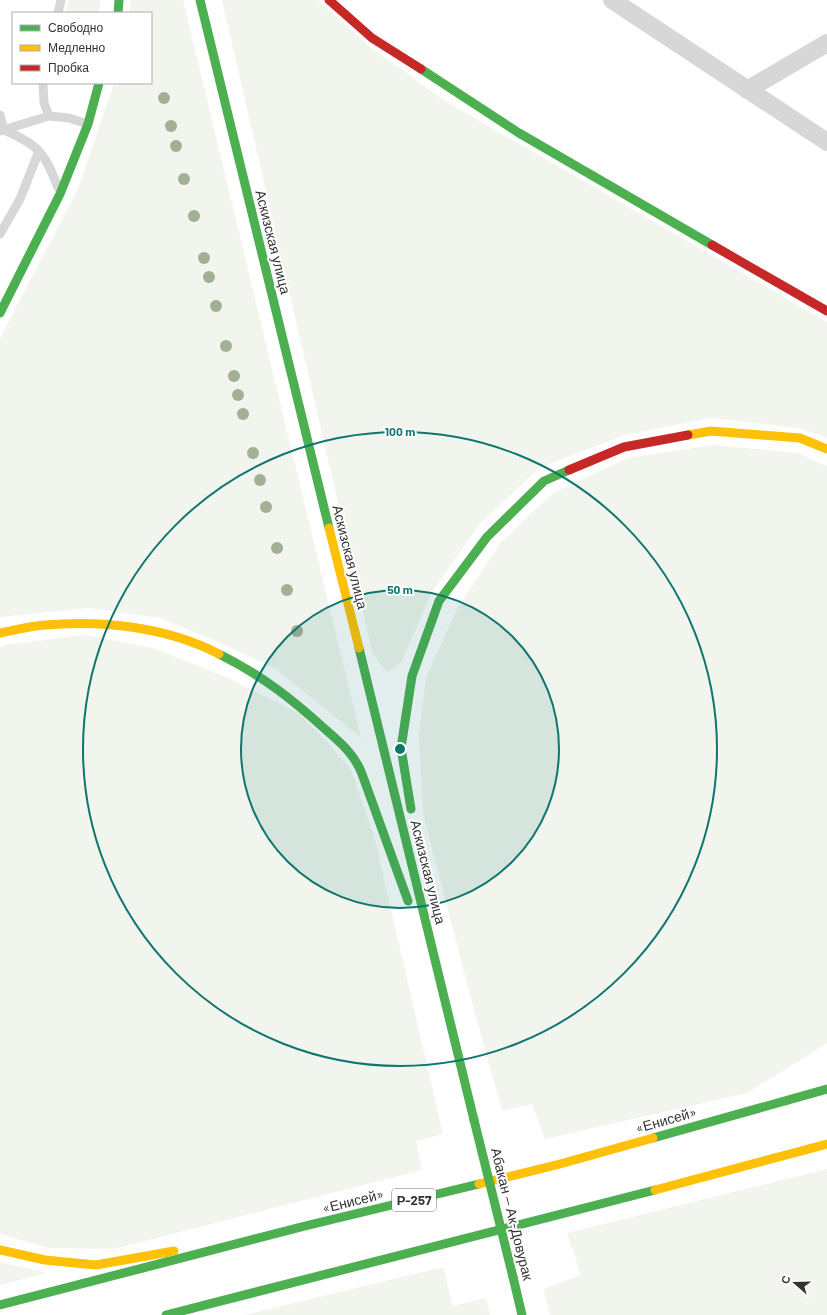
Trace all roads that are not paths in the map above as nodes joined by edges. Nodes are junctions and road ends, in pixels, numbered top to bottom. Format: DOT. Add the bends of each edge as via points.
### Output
graph roads {
  1 [pos="61,0"];
  2 [pos="119,0"];
  3 [pos="200,0"];
  4 [pos="329,0"];
  5 [pos="612,0"];
  6 [pos="58,12"];
  7 [pos="118,12"];
  8 [pos="827,43"];
  9 [pos="43,84"];
  10 [pos="99,84"];
  11 [pos="747,90"];
  12 [pos="0,115"];
  13 [pos="49,116"];
  14 [pos="88,124"];
  15 [pos="2,130"];
  16 [pos="827,142"];
  17 [pos="40,151"];
  18 [pos="60,194"];
  19 [pos="0,234"];
  20 [pos="827,311"];
  21 [pos="0,313"];
  22 [pos="827,449"];
  23 [pos="0,633"];
  24 [pos="413,819"];
  25 [pos="420,858"];
  26 [pos="444,999"];
  27 [pos="827,1079"];
  28 [pos="827,1089"];
  29 [pos="474,1120"];
  30 [pos="710,1122"];
  31 [pos="827,1144"];
  32 [pos="819,1156"];
  33 [pos="742,1168"];
  34 [pos="305,1226"];
  35 [pos="0,1250"];
  36 [pos="233,1298"];
  37 [pos="0,1305"];
  38 [pos="166,1315"];
  39 [pos="194,1315"];
  40 [pos="522,1315"];
  1 -- 6 [label="lane"];
  2 -- 7 [label="main road"];
  3 -- 26 [label="main road, Аскизская улица"];
  4 -- 20 [label="main road" via="372,38 519,133"];
  5 -- 11 [label="street"];
  8 -- 11 [label="street"];
  9 -- 13 [label="lane" via="44,103"];
  10 -- 14 [label="main road"];
  11 -- 16 [label="street"];
  12 -- 15 [label="lane"];
  13 -- 14 [label="lane" via="69,118"];
  13 -- 15 [label="lane"];
  14 -- 18 [label="main road"];
  15 -- 17 [label="lane" via="26,139"];
  17 -- 18 [label="lane" via="48,162"];
  17 -- 19 [label="lane" via="20,199"];
  18 -- 21 [label="main road"];
  22 -- 24 [label="main road" via="800,438 711,431 624,447 544,481 487,537 439,602 412,676 401,748"];
  23 -- 26 [label="main road" via="27,626 87,622 146,628 203,645 257,672 305,708 355,759"];
  25 -- 26 [label="main road"];
  26 -- 29 [label="main road, Аскизская улица"];
  27 -- 30 [label="main road"];
  28 -- 30 [label="main road, «Енисей» / Р-257"];
  29 -- 40 [label="main road, Абакан — Ак-Довурак, bridge"];
  30 -- 34 [label="main road, «Енисей» / Р-257" via="560,1164"];
  31 -- 33 [label="main road"];
  32 -- 33 [label="main road"];
  33 -- 36 [label="main road"];
  34 -- 35 [label="main road" via="96,1265 45,1260"];
  34 -- 37 [label="main road, «Енисей» / Р-257"];
  36 -- 38 [label="main road"];
  36 -- 39 [label="main road"];
}
